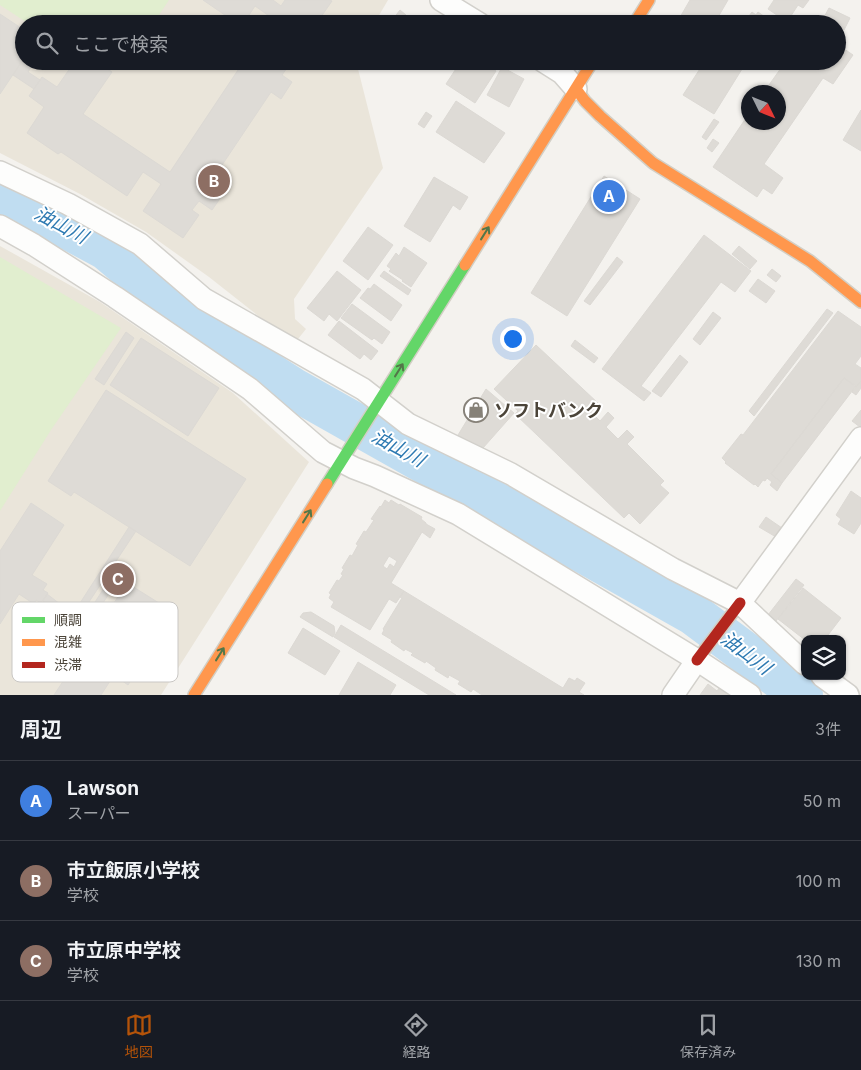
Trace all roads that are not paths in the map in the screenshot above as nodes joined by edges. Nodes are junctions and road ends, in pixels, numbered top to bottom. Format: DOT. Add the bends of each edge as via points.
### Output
graph roads {
  1 [pos="649,0"];
  2 [pos="448,2"];
  3 [pos="467,15"];
  4 [pos="640,15"];
  5 [pos="557,70"];
  6 [pos="590,70"];
  7 [pos="582,98"];
  8 [pos="0,172"];
  9 [pos="0,226"];
  10 [pos="861,302"];
  11 [pos="385,409"];
  12 [pos="861,438"];
  13 [pos="351,463"];
  14 [pos="740,604"];
  15 [pos="697,660"];
  16 [pos="801,660"];
  17 [pos="827,680"];
  18 [pos="194,695"];
  19 [pos="673,695"];
  20 [pos="750,695"];
  21 [pos="848,695"];
  1 -- 4 [label="street"];
  2 -- 3 [label="street"];
  5 -- 7 [label="street"];
  6 -- 7 [label="street"];
  7 -- 10 [label="street" via="653,163 810,260"];
  11 -- 7 [label="street, one-way"];
  8 -- 11 [label="street" via="68,204 140,244 204,299 362,389"];
  9 -- 13 [label="street" via="115,297 250,389 323,452"];
  11 -- 13 [label="street"];
  11 -- 14 [label="street" via="408,424 511,474 673,569"];
  12 -- 14 [label="street"];
  13 -- 15 [label="street" via="458,514"];
  18 -- 13 [label="street, one-way"];
  14 -- 15 [label="street"];
  14 -- 16 [label="street"];
  15 -- 19 [label="street"];
  15 -- 20 [label="street"];
  17 -- 21 [label="street"];
}
